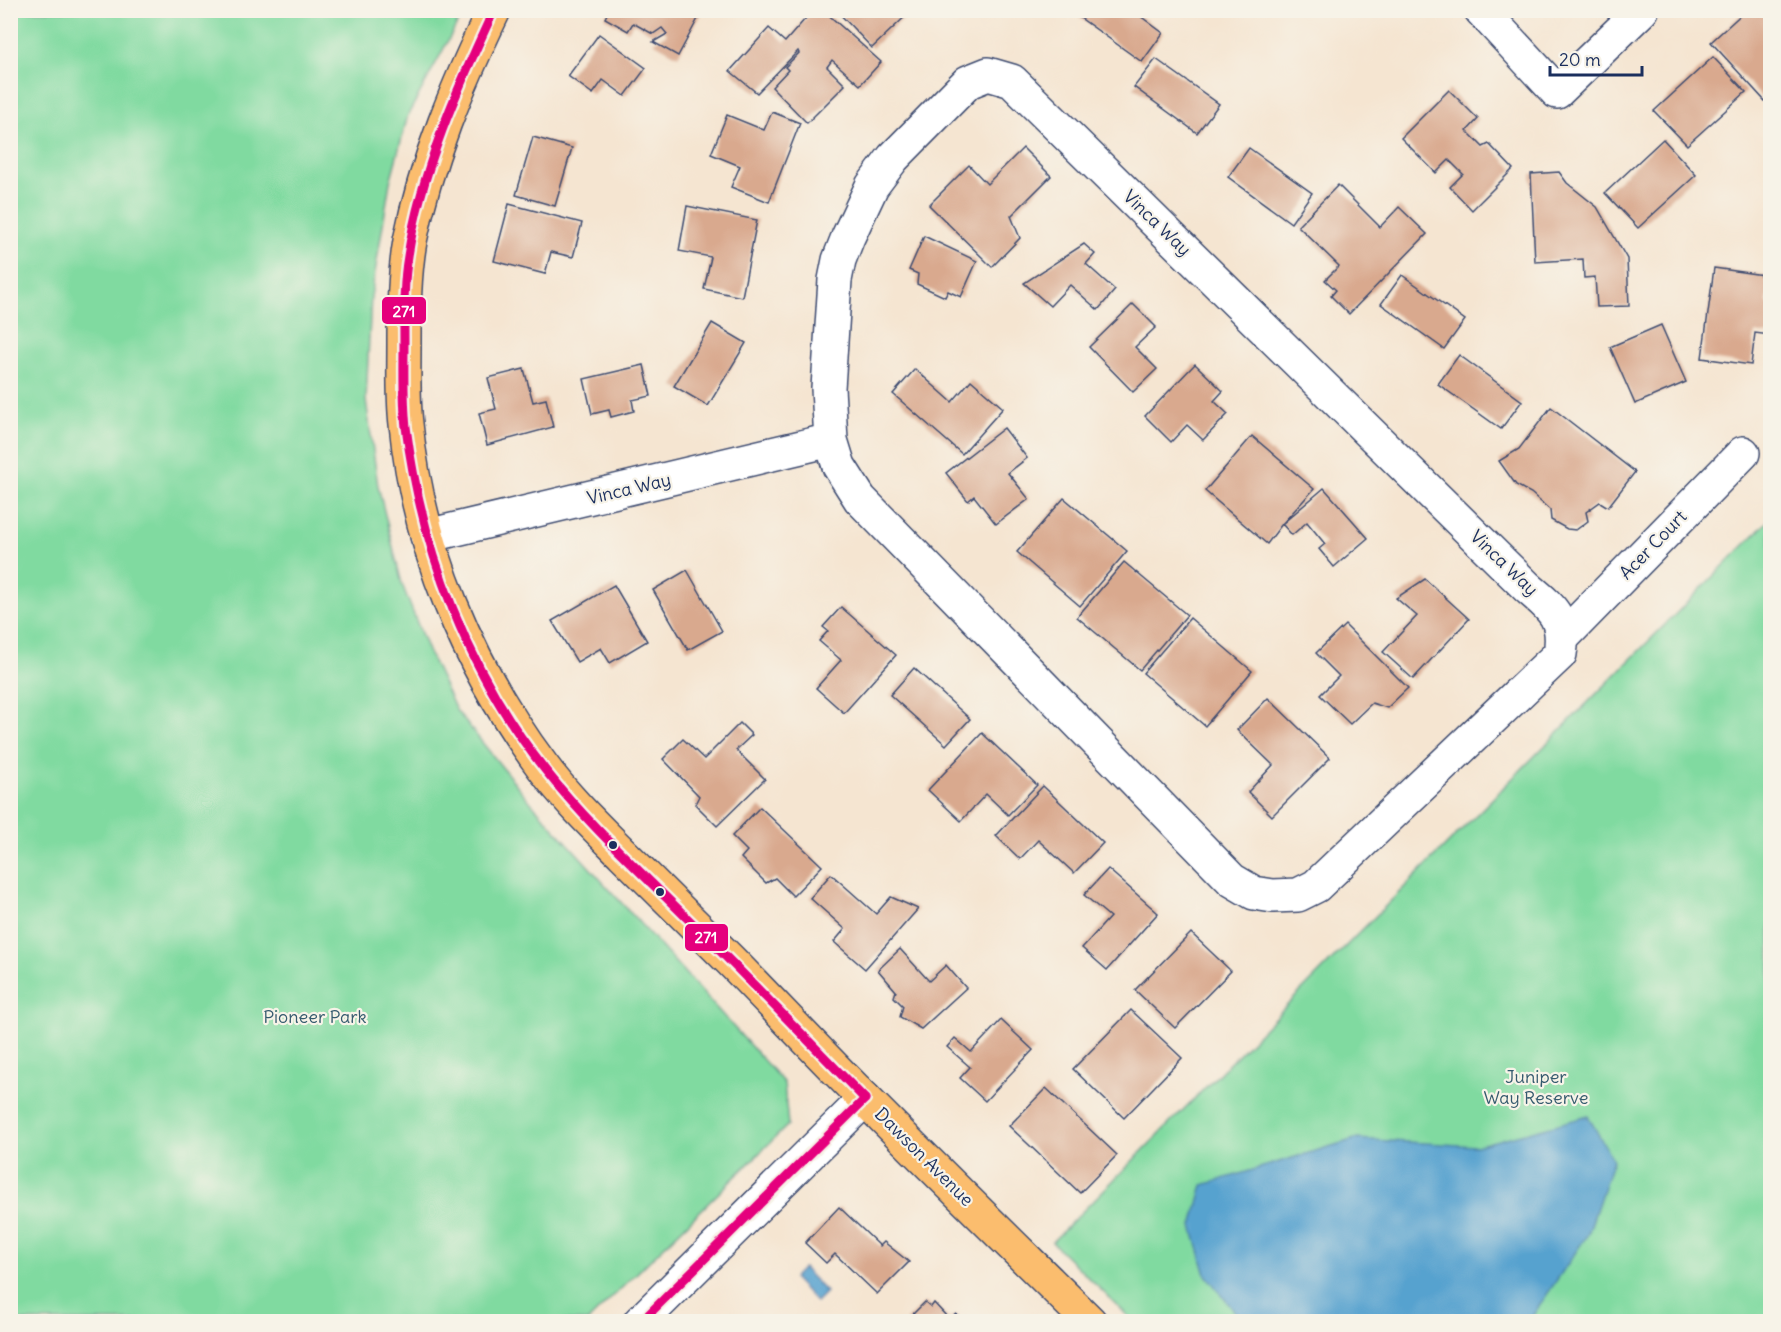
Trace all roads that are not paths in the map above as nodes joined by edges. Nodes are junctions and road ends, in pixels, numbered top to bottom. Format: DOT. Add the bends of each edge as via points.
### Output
graph roads {
  1 [pos="494,10"];
  2 [pos="1481,10"];
  3 [pos="1642,10"];
  4 [pos="831,441"];
  5 [pos="1743,453"];
  6 [pos="427,536"];
  7 [pos="1563,636"];
  8 [pos="865,1099"];
  9 [pos="640,1322"];
  10 [pos="1090,1322"];
  1 -- 6 [label="main road, Dawson Avenue" via="450,106 434,152 420,197 405,274 406,424"];
  2 -- 3 [label="street" via="1557,92"];
  4 -- 6 [label="street, Vinca Way"];
  4 -- 7 [label="street, Vinca Way" via="839,466 860,499 1232,879 1254,893 1298,895 1316,886 1560,654"];
  4 -- 7 [label="street, Vinca Way" via="828,388 835,280 859,213 872,186 893,158 968,82 988,74 1012,81 1548,604 1559,619"];
  5 -- 7 [label="street, Acer Court"];
  6 -- 8 [label="main road, Dawson Avenue" via="449,600 480,668 544,769 590,821"];
  8 -- 9 [label="street"];
  8 -- 10 [label="main road, Dawson Avenue"];
}
